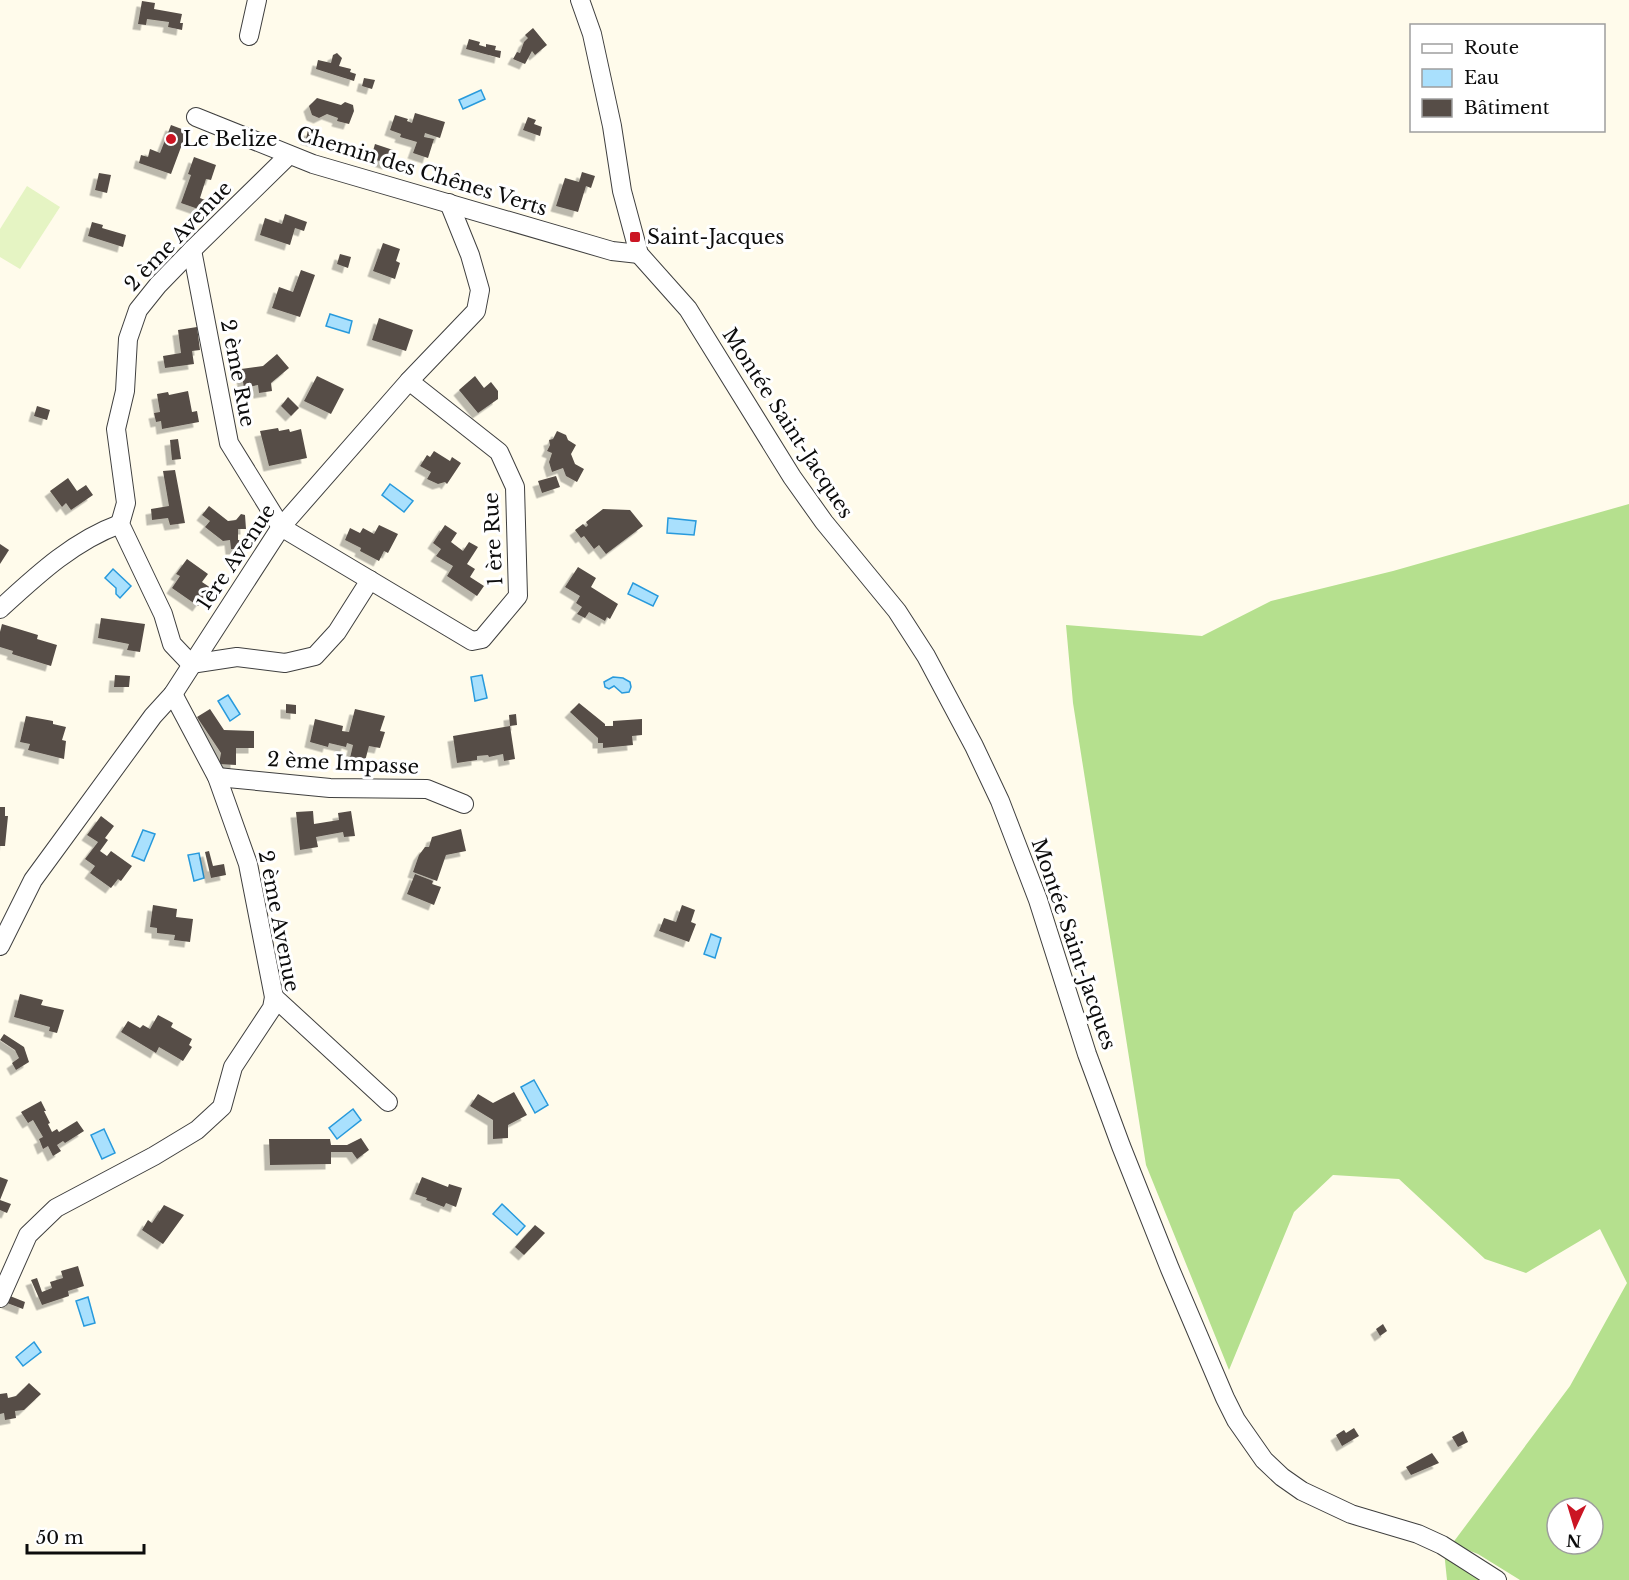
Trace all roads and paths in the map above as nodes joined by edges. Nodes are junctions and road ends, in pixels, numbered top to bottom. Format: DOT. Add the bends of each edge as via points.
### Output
graph roads {
  1 [pos="257,0"];
  2 [pos="580,0"];
  3 [pos="249,36"];
  4 [pos="196,117"];
  5 [pos="289,155"];
  6 [pos="449,204"];
  7 [pos="192,250"];
  8 [pos="639,254"];
  9 [pos="409,381"];
  10 [pos="120,524"];
  11 [pos="281,527"];
  12 [pos="370,580"];
  13 [pos="0,609"];
  14 [pos="191,664"];
  15 [pos="173,694"];
  16 [pos="217,777"];
  17 [pos="464,804"];
  18 [pos="0,946"];
  19 [pos="274,997"];
  20 [pos="388,1102"];
  21 [pos="0,1298"];
  22 [pos="1497,1580"];
  1 -- 3 [label="street"];
  2 -- 8 [label="street" via="592,34 622,191"];
  4 -- 5 [label="street, Chemin des Chênes Verts"];
  5 -- 6 [label="street, Chemin des Chênes Verts"];
  5 -- 7 [label="street, 2 ème Avenue"];
  6 -- 8 [label="street, Chemin des Chênes Verts" via="612,251"];
  6 -- 9 [label="street, 1ère Avenue" via="480,290 476,311"];
  7 -- 10 [label="street, 2 ème Avenue" via="138,310 128,339 125,391 116,429 126,503"];
  7 -- 11 [label="street, 2 ème Rue" via="229,443"];
  8 -- 22 [label="street, Montée Saint-Jacques" via="688,309 792,477 897,611 974,746 1038,900 1121,1146 1225,1398 1248,1440 1282,1477 1302,1491 1350,1514 1442,1545"];
  9 -- 11 [label="street, 1ère Avenue"];
  9 -- 12 [label="street, 1 ère Rue" via="499,452 515,487 518,596 482,639 472,641"];
  10 -- 13 [label="street" via="76,546"];
  10 -- 14 [label="street" via="163,614 172,644"];
  11 -- 12 [label="street, 1 ère Rue"];
  11 -- 14 [label="street, 1ère Avenue"];
  12 -- 14 [label="street" via="337,632 315,656 285,663 237,657"];
  14 -- 15 [label="street, 1ère Avenue"];
  15 -- 16 [label="street, 2 ème Avenue"];
  15 -- 18 [label="street, 1ère Avenue" via="33,880"];
  16 -- 17 [label="street, 2 ème Impasse" via="330,788 427,789"];
  16 -- 19 [label="street, 2 ème Avenue" via="248,864"];
  19 -- 20 [label="street"];
  19 -- 21 [label="street, 2 ème Avenue" via="272,1008 233,1068 222,1107 197,1130 56,1209 28,1234"];
}
